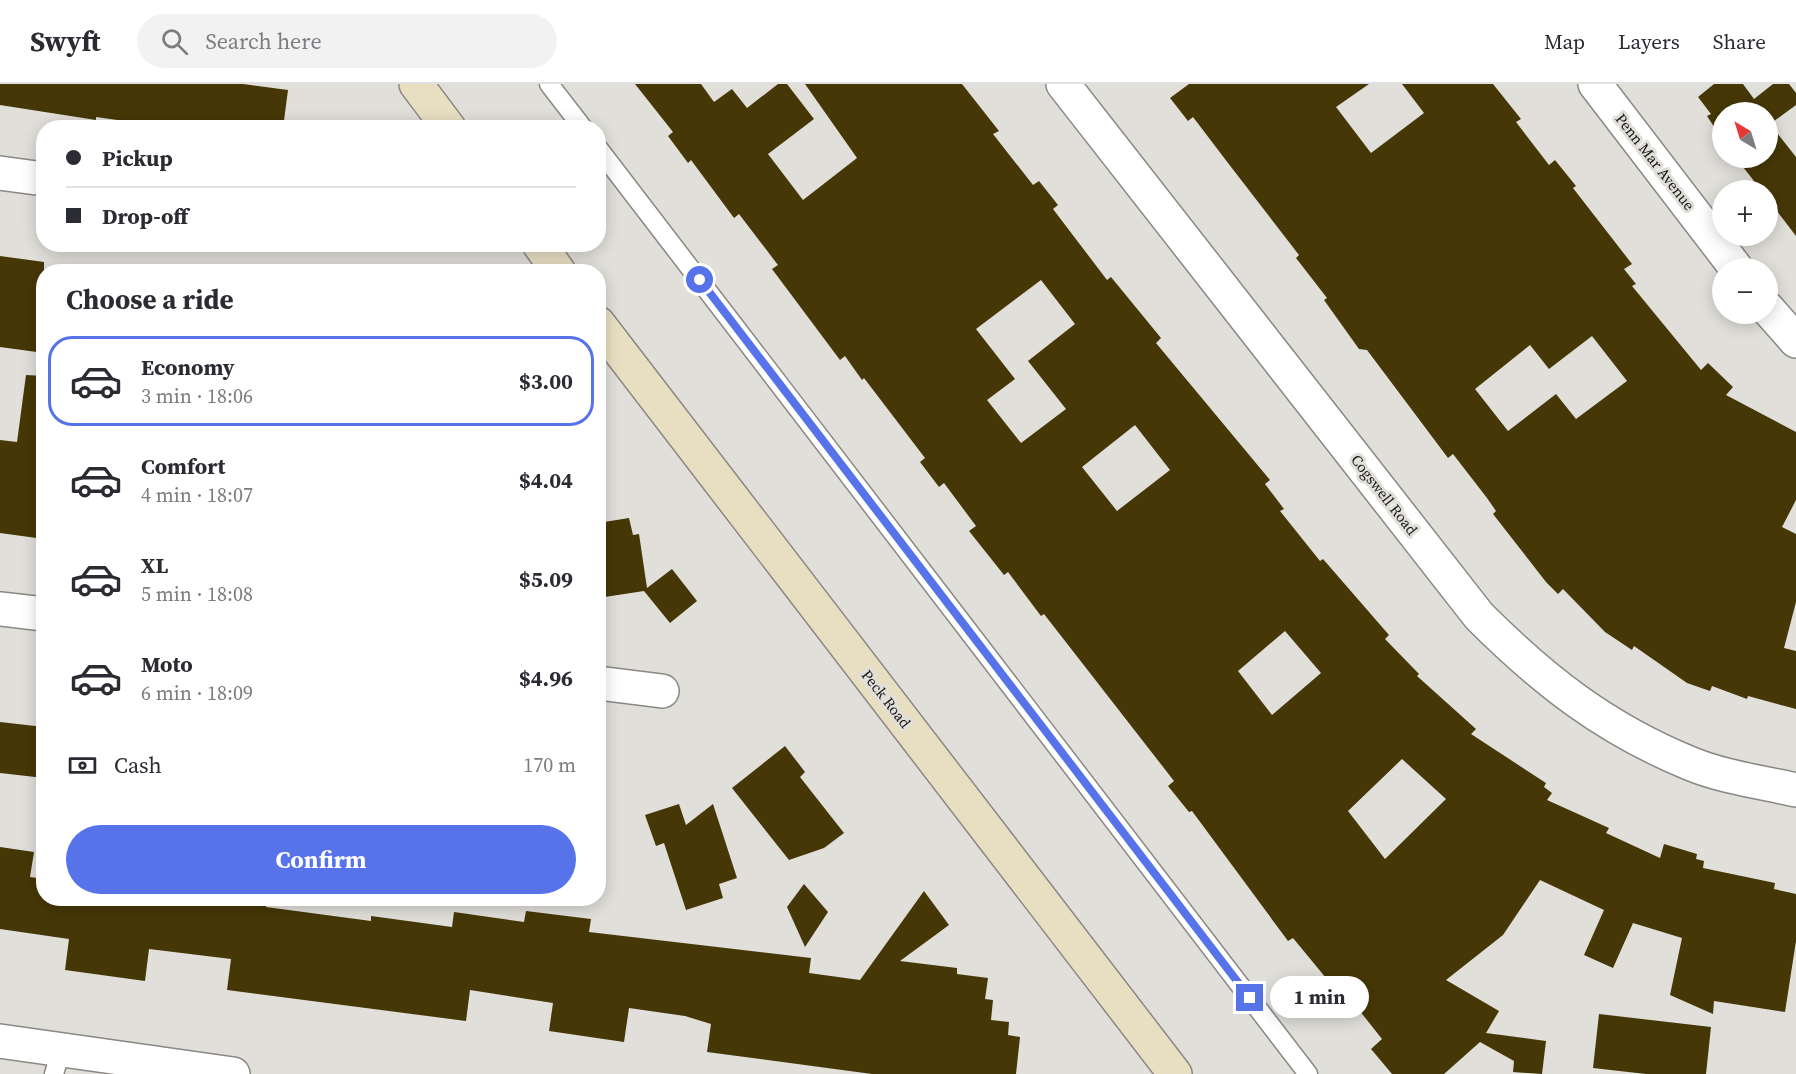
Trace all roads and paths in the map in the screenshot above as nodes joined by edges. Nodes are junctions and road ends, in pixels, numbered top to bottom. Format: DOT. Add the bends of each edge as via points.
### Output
graph roads {
  1 [pos="416,84"];
  2 [pos="549,84"];
  3 [pos="1063,84"];
  4 [pos="1595,84"];
  5 [pos="443,120"];
  6 [pos="577,120"];
  7 [pos="606,158"];
  8 [pos="0,173"];
  9 [pos="36,178"];
  10 [pos="1729,258"];
  11 [pos="1778,321"];
  12 [pos="606,333"];
  13 [pos="1796,341"];
  14 [pos="0,609"];
  15 [pos="36,613"];
  16 [pos="606,684"];
  17 [pos="662,691"];
  18 [pos="1796,790"];
  19 [pos="0,1041"];
  20 [pos="58,1062"];
  21 [pos="233,1074"];
  22 [pos="1175,1074"];
  23 [pos="1308,1074"];
  1 -- 5 [label="main road"];
  2 -- 6 [label="lane"];
  3 -- 18 [label="street, Cogswell Road" via="1479,616 1527,664 1581,706 1690,764"];
  4 -- 10 [label="street, Penn Mar Avenue"];
  7 -- 23 [label="lane"];
  8 -- 9 [label="street"];
  11 -- 13 [label="street"];
  12 -- 22 [label="main road, Peck Road"];
  14 -- 15 [label="street"];
  16 -- 17 [label="street"];
  19 -- 20 [label="street"];
  20 -- 21 [label="street"];
}
